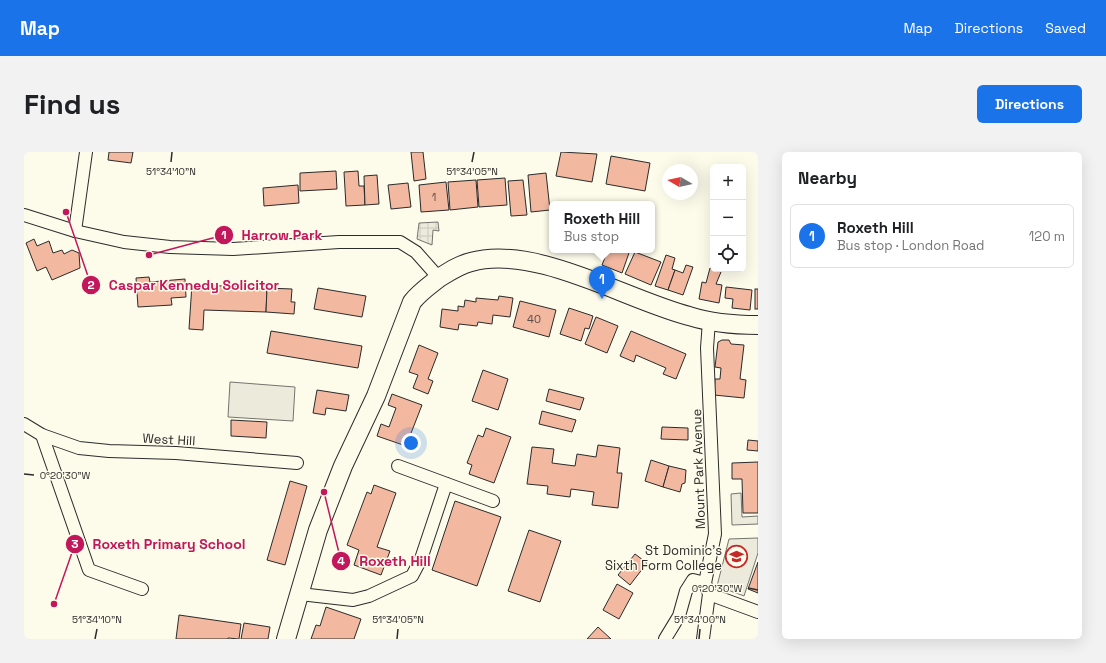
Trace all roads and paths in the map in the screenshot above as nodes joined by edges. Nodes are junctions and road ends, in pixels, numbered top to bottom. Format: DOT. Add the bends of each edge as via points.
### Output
graph roads {
  1 [pos="86,152"];
  2 [pos="24,215"];
  3 [pos="75,231"];
  4 [pos="439,278"];
  5 [pos="709,321"];
  6 [pos="751,325"];
  7 [pos="24,424"];
  8 [pos="42,435"];
  9 [pos="297,463"];
  10 [pos="398,466"];
  11 [pos="446,484"];
  12 [pos="493,501"];
  13 [pos="142,589"];
  14 [pos="707,589"];
  15 [pos="300,594"];
  16 [pos="758,612"];
  17 [pos="286,639"];
  18 [pos="665,639"];
  19 [pos="703,639"];
  1 -- 3 [label="street"];
  2 -- 3 [label="street"];
  3 -- 4 [label="street" via="124,242 170,247 233,249 339,242 400,242 416,252"];
  4 -- 5 [label="main road" via="472,262 490,259 531,262"];
  4 -- 15 [label="main road" via="421,291 412,302 376,396 342,466 318,530"];
  5 -- 6 [label="main road"];
  5 -- 14 [label="street, Mount Park Avenue" via="707,348 715,534"];
  7 -- 8 [label="street, West Hill"];
  8 -- 9 [label="street, West Hill" via="79,448 109,452 176,453"];
  8 -- 13 [label="street" via="89,570"];
  10 -- 11 [label="street"];
  11 -- 12 [label="street"];
  11 -- 15 [label="street" via="421,559 412,576 376,593 353,600"];
  14 -- 16 [label="street"];
  14 -- 18 [label="street" via="693,580 686,592 679,616"];
  14 -- 19 [label="street, Mount Park Avenue"];
  15 -- 17 [label="main road"];
}
